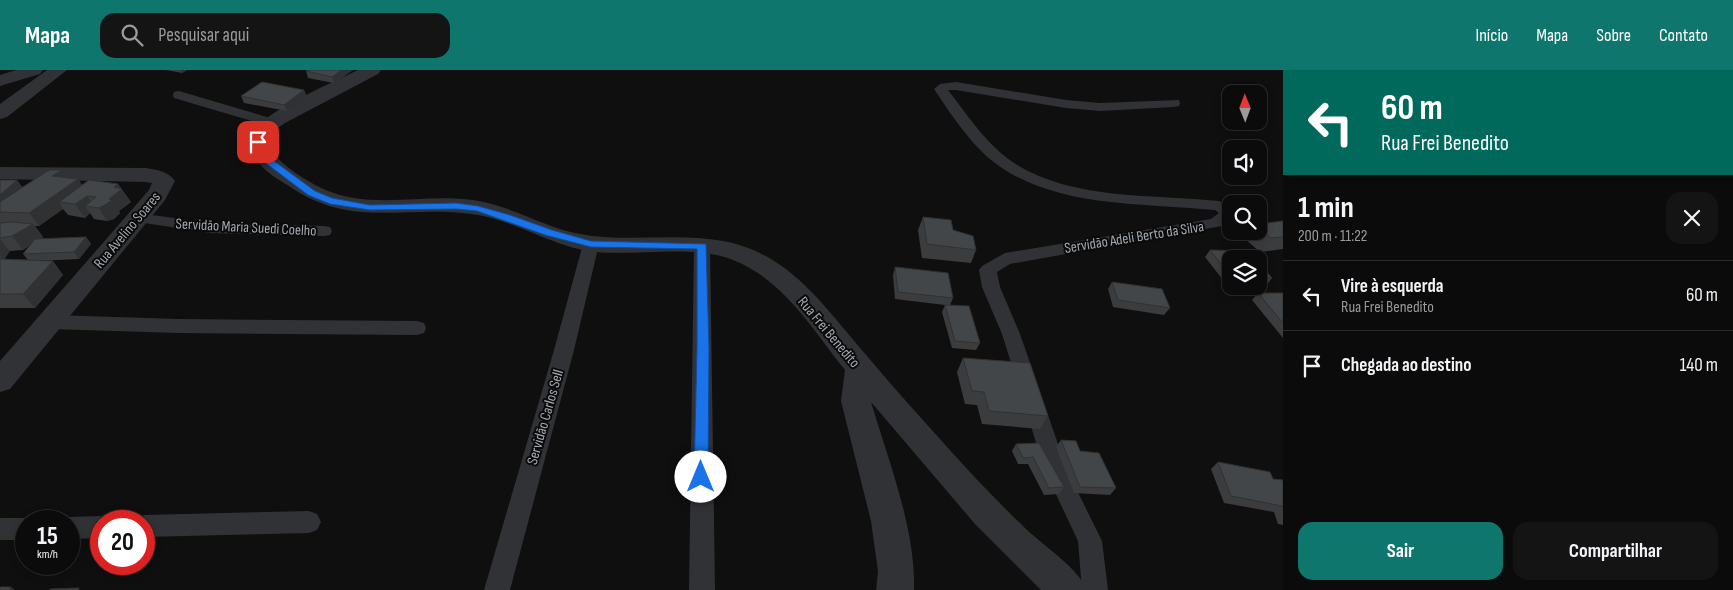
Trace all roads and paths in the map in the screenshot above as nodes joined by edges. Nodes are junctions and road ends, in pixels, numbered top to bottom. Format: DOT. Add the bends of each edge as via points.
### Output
graph roads {
  1 [pos="34,70"];
  2 [pos="58,70"];
  3 [pos="372,70"];
  4 [pos="0,81"];
  5 [pos="179,95"];
  6 [pos="1174,103"];
  7 [pos="0,113"];
  8 [pos="272,123"];
  9 [pos="0,173"];
  10 [pos="137,218"];
  11 [pos="324,231"];
  12 [pos="591,244"];
  13 [pos="702,246"];
  14 [pos="51,322"];
  15 [pos="417,328"];
  16 [pos="860,369"];
  17 [pos="0,381"];
  18 [pos="309,522"];
  19 [pos="155,526"];
  20 [pos="15,528"];
  21 [pos="0,529"];
  22 [pos="497,590"];
  23 [pos="702,590"];
  24 [pos="895,590"];
  25 [pos="1068,590"];
  26 [pos="1095,590"];
  1 -- 4 [label="street"];
  2 -- 7 [label="street"];
  3 -- 8 [label="street, Rua Frei Benedito"];
  5 -- 8 [label="lane"];
  6 -- 26 [label="lane, Servidão Adeli Berto da Silva" via="1100,107 956,86 940,89 986,147 999,159 1031,178 1080,193 1219,206 1230,213 1216,223 1005,259 988,270 1056,471 1090,541"];
  8 -- 12 [label="street, Rua Frei Benedito" via="262,132 258,142 266,159 312,193 330,201 370,207 478,208"];
  9 -- 10 [label="street, Rua Avelino Soares" via="146,174 161,178 164,181 162,190"];
  10 -- 11 [label="lane, Servidão Maria Suedi Coelho" via="211,228"];
  10 -- 14 [label="street, Rua Avelino Soares"];
  12 -- 13 [label="street, Rua Frei Benedito"];
  12 -- 22 [label="lane, Servidão Carlos Sell"];
  13 -- 16 [label="street, Rua Frei Benedito" via="745,254 773,272 812,307"];
  13 -- 23 [label="lane"];
  14 -- 15 [label="lane"];
  14 -- 17 [label="street, Rua Avelino Soares"];
  16 -- 24 [label="street" via="856,401 888,521 896,571"];
  16 -- 25 [label="street, Rua Frei Benedito" via="986,513"];
  18 -- 19 [label="lane"];
  20 -- 21 [label="lane"];
}
